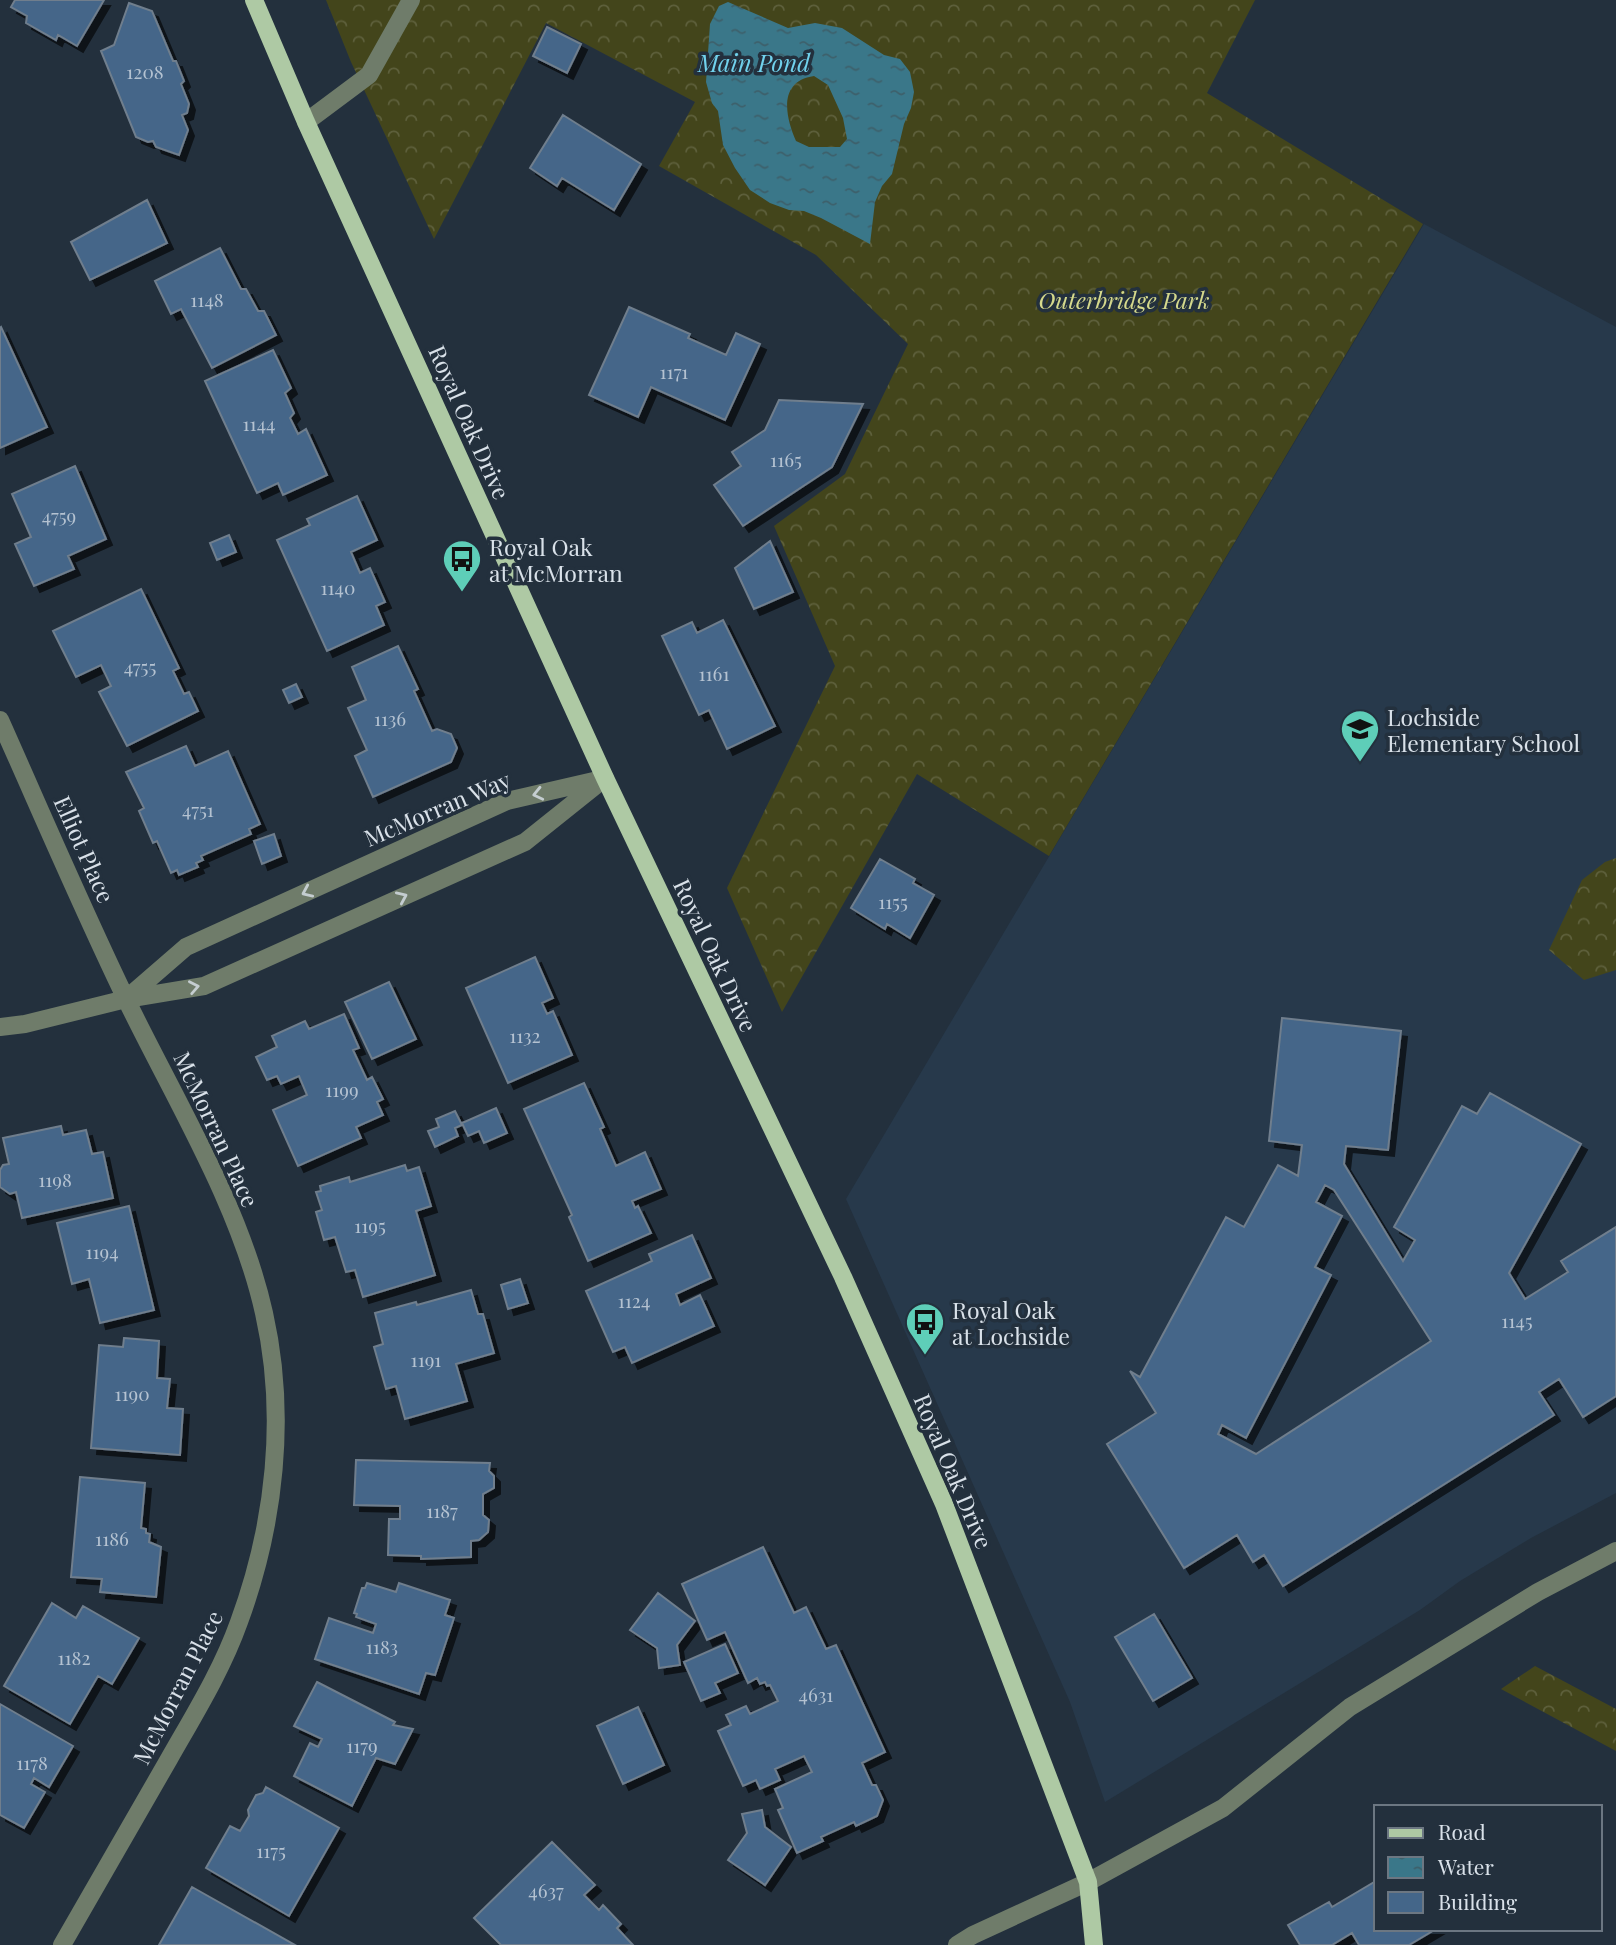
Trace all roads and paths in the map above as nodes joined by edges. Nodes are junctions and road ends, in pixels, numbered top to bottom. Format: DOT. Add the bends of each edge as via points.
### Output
graph roads {
  1 [pos="254,0"];
  2 [pos="411,0"];
  3 [pos="306,122"];
  4 [pos="0,720"];
  5 [pos="605,778"];
  6 [pos="126,999"];
  7 [pos="0,1027"];
  8 [pos="1616,1551"];
  9 [pos="1088,1882"];
  10 [pos="62,1945"];
  11 [pos="957,1945"];
  12 [pos="1094,1945"];
  1 -- 3 [label="main road, Royal Oak Drive"];
  2 -- 3 [label="street" via="369,75"];
  3 -- 5 [label="main road, Royal Oak Drive"];
  4 -- 6 [label="street, Elliot Place"];
  5 -- 6 [label="street, McMorran Way, one-way" via="507,801 186,947"];
  6 -- 5 [label="street, McMorran Way, one-way" via="204,986 525,842"];
  5 -- 9 [label="main road, Royal Oak Drive" via="843,1277 944,1504"];
  6 -- 7 [label="street, McMorran Way"];
  6 -- 10 [label="street, McMorran Place" via="213,1171 264,1311 276,1384 273,1479 260,1553 239,1623 210,1687"];
  8 -- 9 [label="street" via="1538,1592 1350,1707 1223,1808"];
  9 -- 11 [label="street"];
  9 -- 12 [label="main road, Royal Oak Drive"];
}
